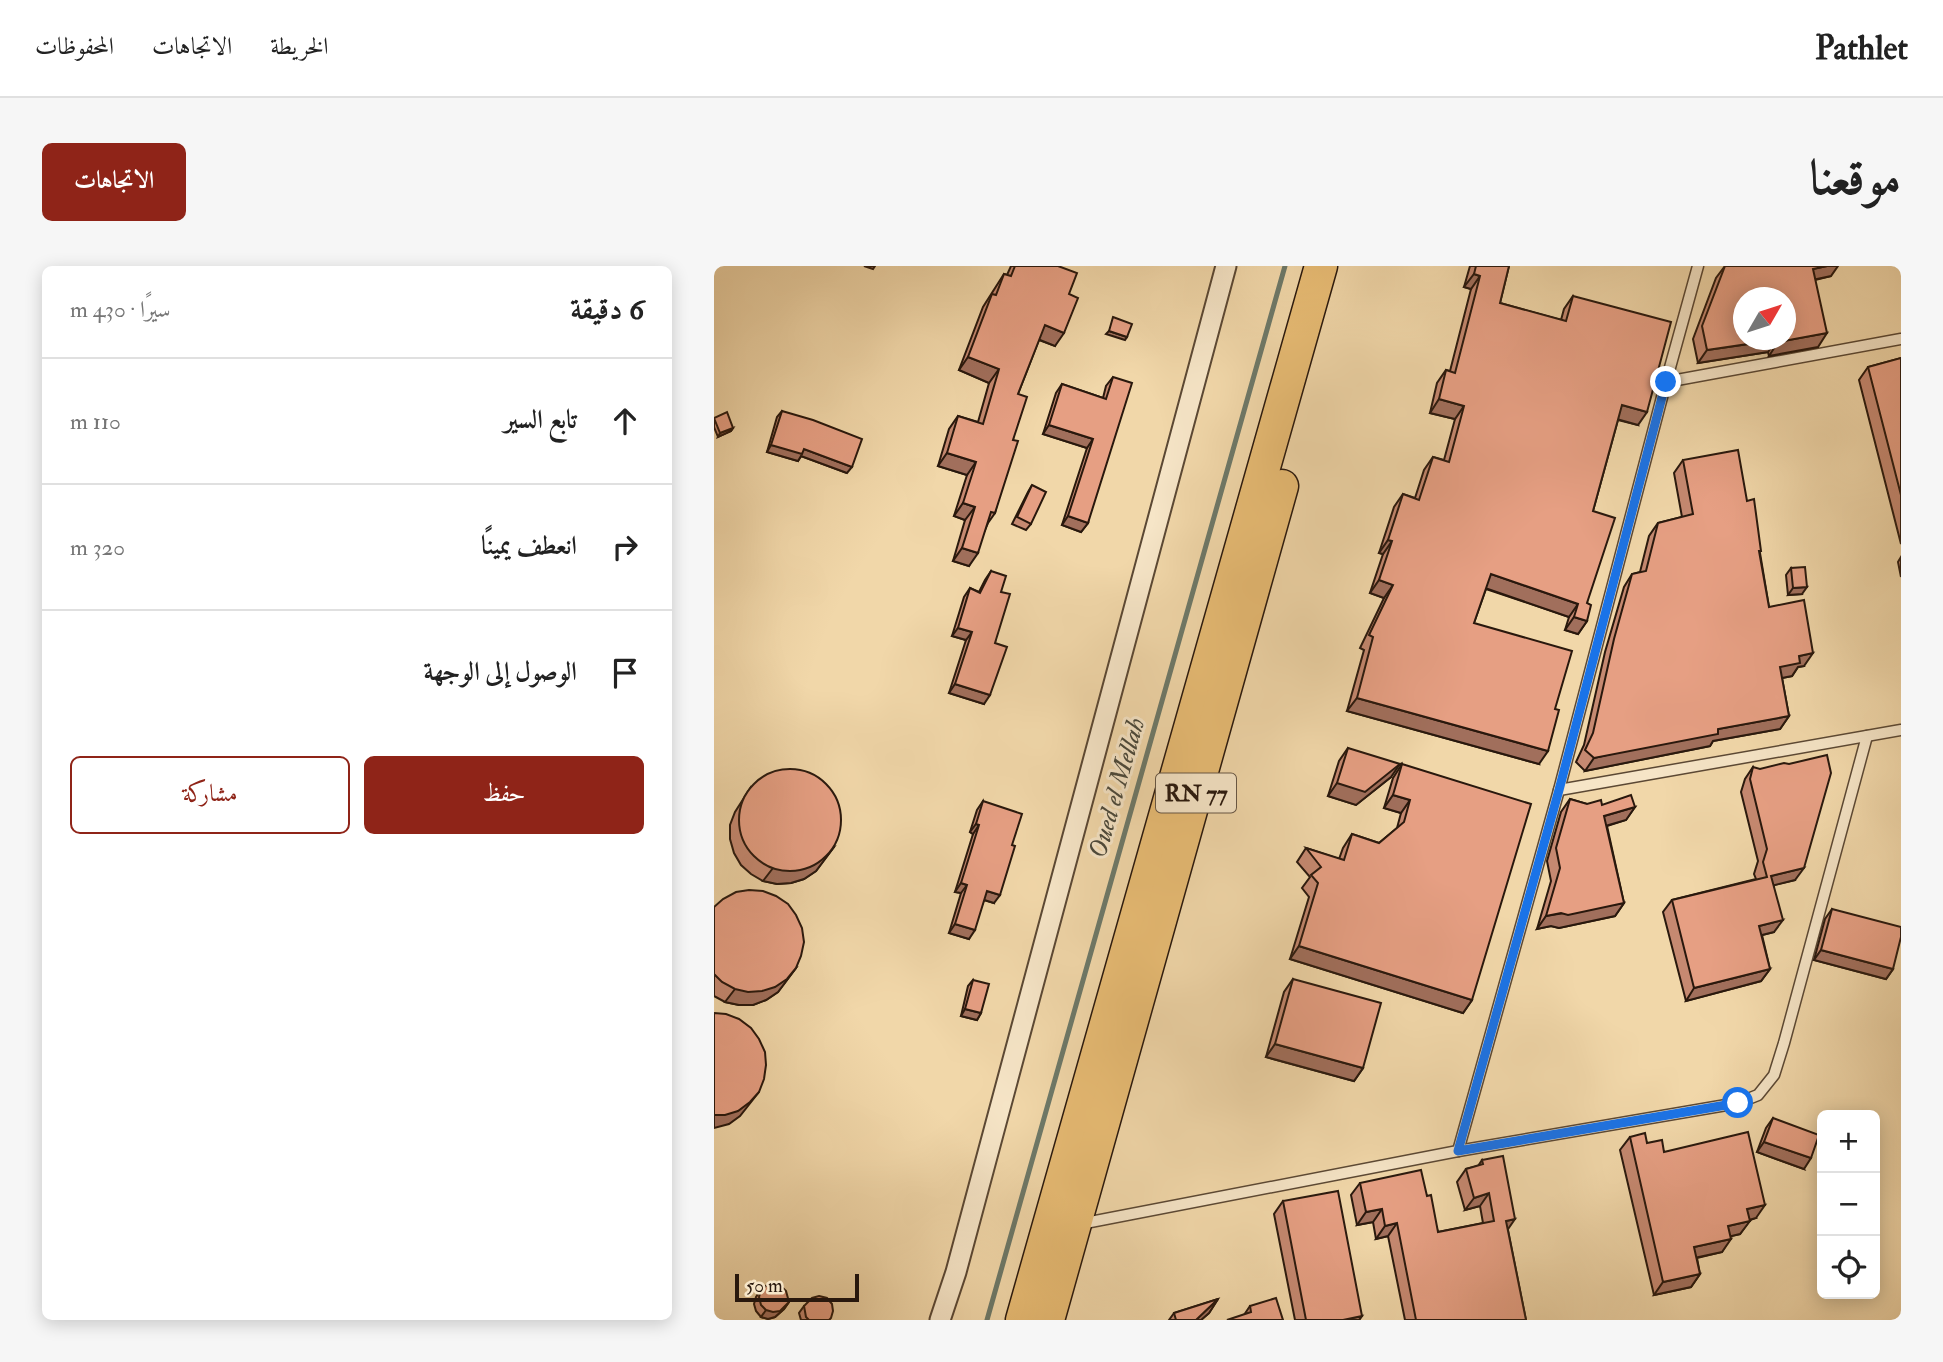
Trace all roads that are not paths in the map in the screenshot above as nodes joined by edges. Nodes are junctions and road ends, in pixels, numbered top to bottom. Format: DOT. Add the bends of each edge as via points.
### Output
graph roads {
  1 [pos="1226,266"];
  2 [pos="1321,266"];
  3 [pos="1342,266"];
  4 [pos="1698,266"];
  5 [pos="1901,339"];
  6 [pos="1666,382"];
  7 [pos="1901,730"];
  8 [pos="1867,736"];
  9 [pos="1559,790"];
  10 [pos="1458,1151"];
  11 [pos="1062,1226"];
  12 [pos="940,1320"];
  13 [pos="1022,1320"];
  14 [pos="1048,1320"];
  1 -- 12 [label="street"];
  2 -- 11 [label="main road, RN 77"];
  3 -- 11 [label="main road, RN 77"];
  4 -- 6 [label="lane"];
  5 -- 6 [label="lane"];
  6 -- 9 [label="lane"];
  7 -- 8 [label="lane"];
  8 -- 9 [label="lane"];
  8 -- 10 [label="lane" via="1784,1043 1774,1075 1758,1094 1738,1103"];
  9 -- 10 [label="lane"];
  10 -- 11 [label="lane"];
  11 -- 13 [label="main road, RN 77"];
  11 -- 14 [label="main road, RN 77"];
}
